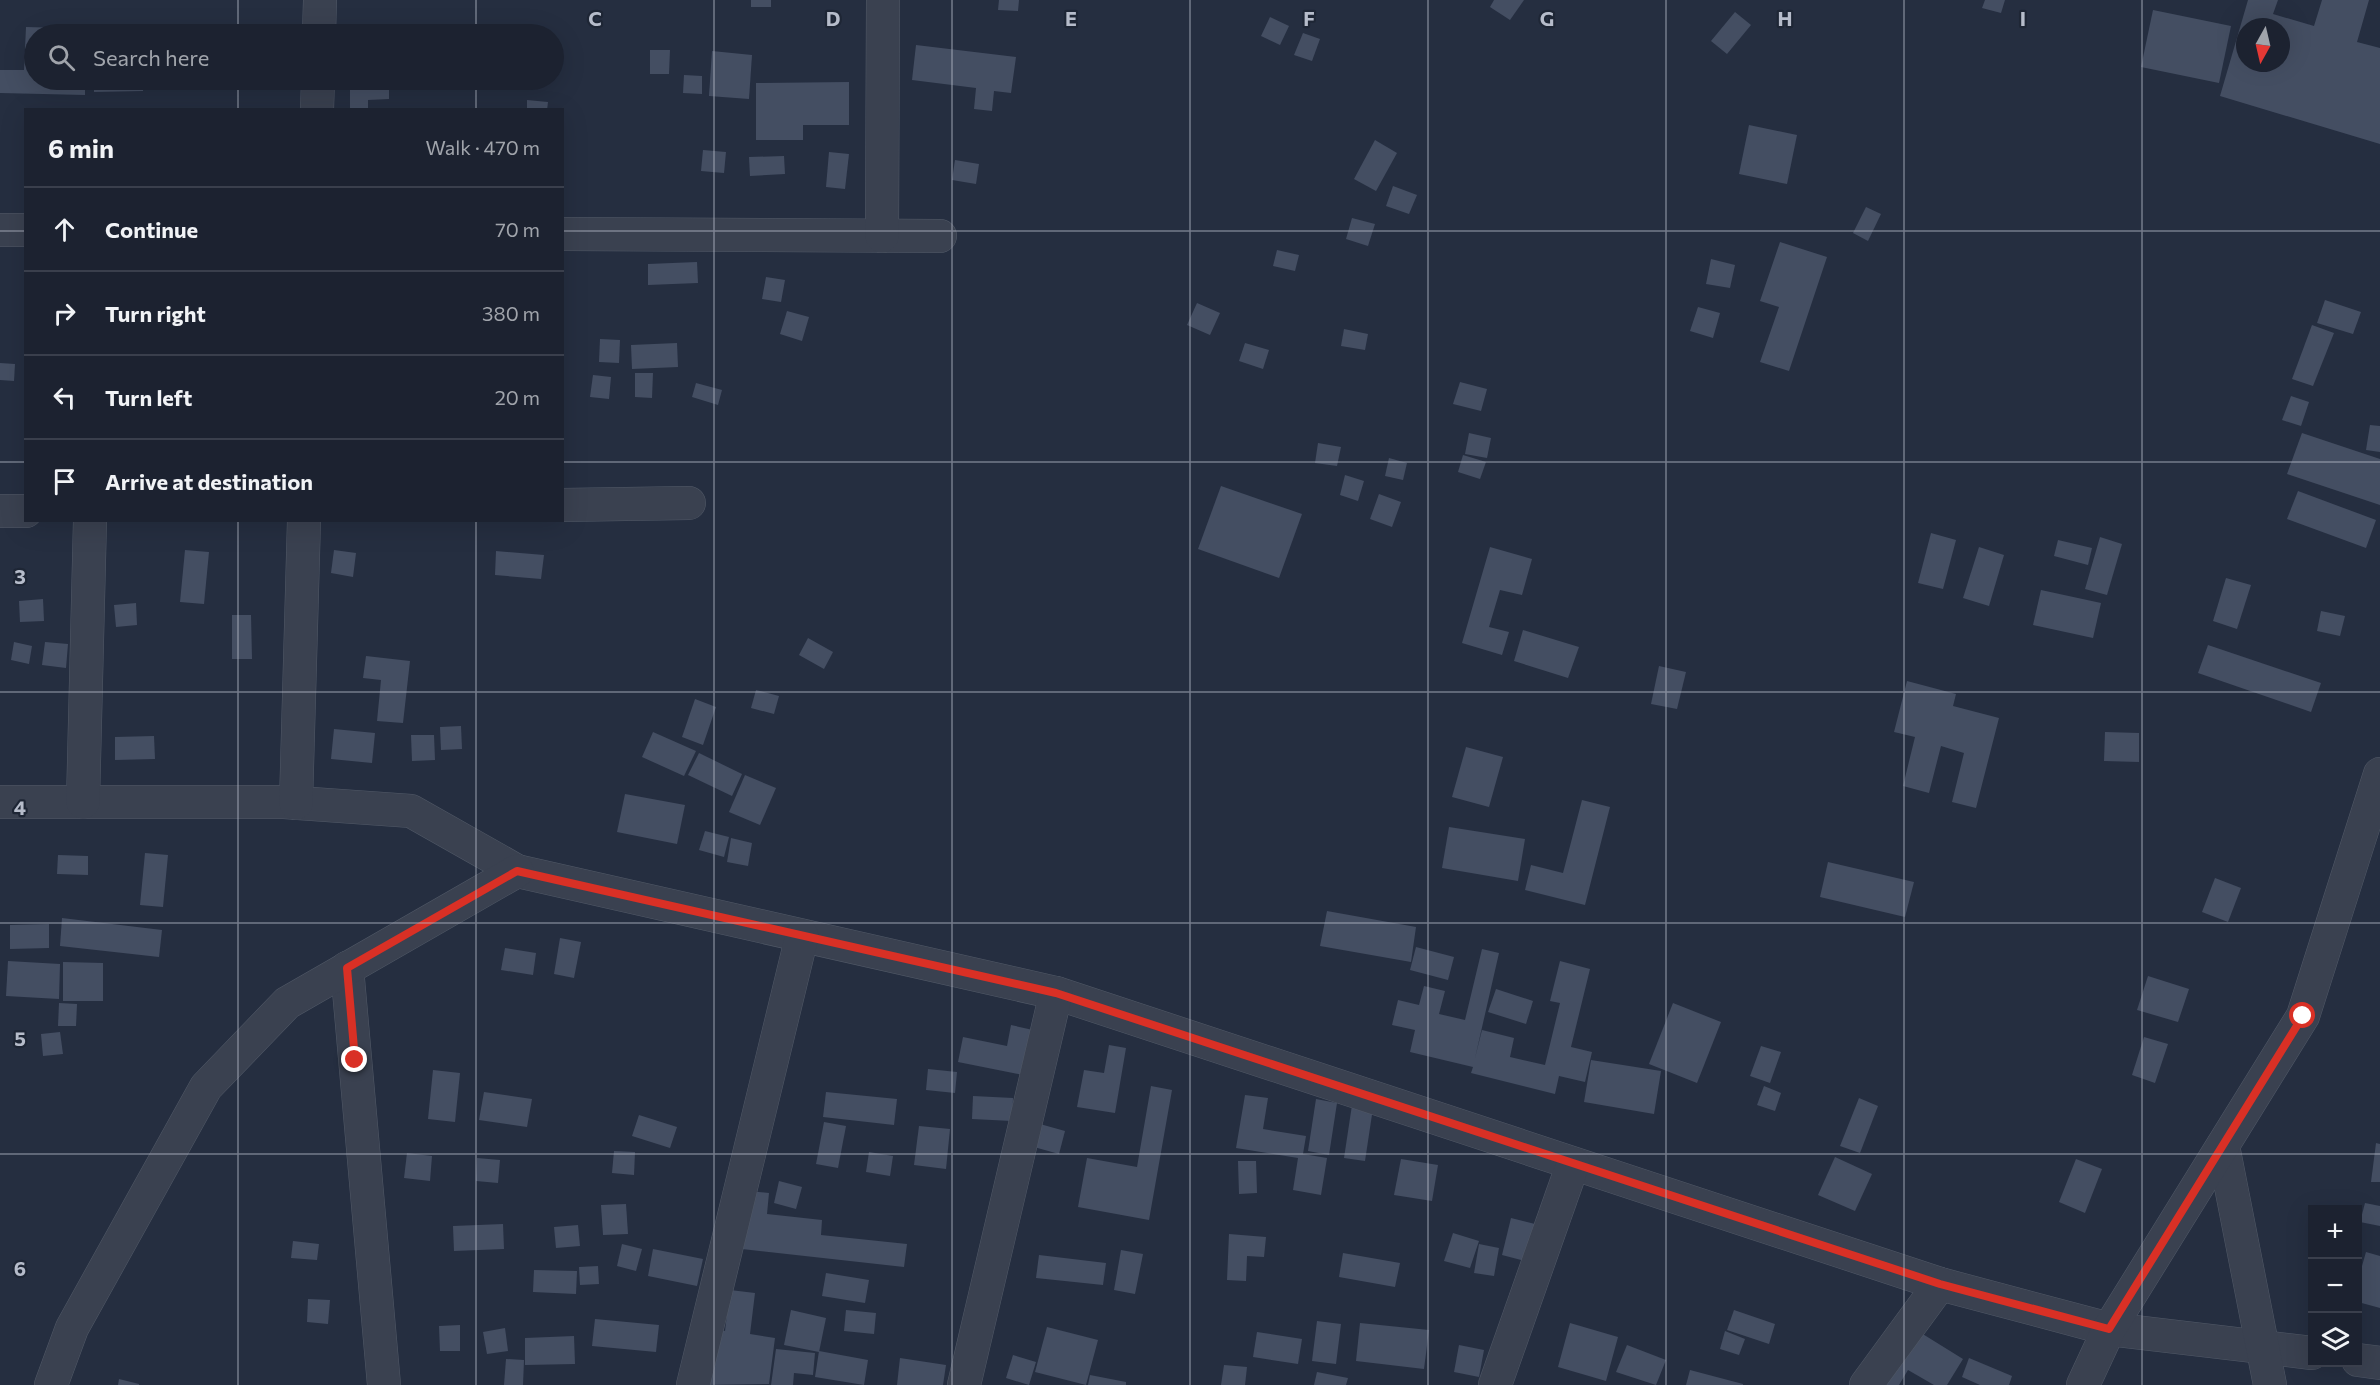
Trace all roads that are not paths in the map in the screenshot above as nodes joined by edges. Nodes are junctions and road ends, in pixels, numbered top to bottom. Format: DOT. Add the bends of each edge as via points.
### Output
graph roads {
  1 [pos="320,0"];
  2 [pos="883,0"];
  3 [pos="319,24"];
  4 [pos="318,90"];
  5 [pos="317,108"];
  6 [pos="0,230"];
  7 [pos="24,230"];
  8 [pos="564,234"];
  9 [pos="882,236"];
  10 [pos="940,236"];
  11 [pos="689,503"];
  12 [pos="564,505"];
  13 [pos="0,511"];
  14 [pos="24,511"];
  15 [pos="90,522"];
  16 [pos="304,522"];
  17 [pos="2380,774"];
  18 [pos="0,802"];
  19 [pos="83,802"];
  20 [pos="296,803"];
  21 [pos="517,871"];
  22 [pos="802,936"];
  23 [pos="347,968"];
  24 [pos="1056,993"];
  25 [pos="2223,1146"];
  26 [pos="1573,1164"];
  27 [pos="1940,1284"];
  28 [pos="2109,1329"];
  29 [pos="2263,1346"];
  30 [pos="2308,1352"];
  31 [pos="2362,1361"];
  32 [pos="2380,1364"];
  33 [pos="51,1385"];
  34 [pos="384,1385"];
  35 [pos="693,1385"];
  36 [pos="964,1385"];
  37 [pos="1496,1385"];
  38 [pos="1866,1385"];
  39 [pos="2083,1385"];
  40 [pos="2270,1385"];
  1 -- 3 [label="street"];
  2 -- 9 [label="street"];
  4 -- 5 [label="street"];
  6 -- 7 [label="street"];
  8 -- 9 [label="street"];
  9 -- 10 [label="street"];
  11 -- 12 [label="street"];
  13 -- 14 [label="street"];
  15 -- 19 [label="street"];
  16 -- 20 [label="street"];
  17 -- 25 [label="street" via="2303,1016"];
  18 -- 19 [label="street"];
  19 -- 20 [label="street"];
  20 -- 21 [label="street" via="411,811"];
  21 -- 22 [label="street"];
  21 -- 23 [label="street"];
  22 -- 24 [label="street"];
  22 -- 35 [label="street"];
  23 -- 33 [label="street" via="287,1003 206,1087 72,1328"];
  23 -- 34 [label="street"];
  24 -- 26 [label="street"];
  24 -- 36 [label="street"];
  25 -- 28 [label="street"];
  25 -- 29 [label="street"];
  26 -- 27 [label="street"];
  26 -- 37 [label="street"];
  27 -- 28 [label="street"];
  27 -- 38 [label="street"];
  28 -- 29 [label="street"];
  28 -- 39 [label="street"];
  29 -- 30 [label="street"];
  29 -- 40 [label="street"];
  31 -- 32 [label="street"];
}
